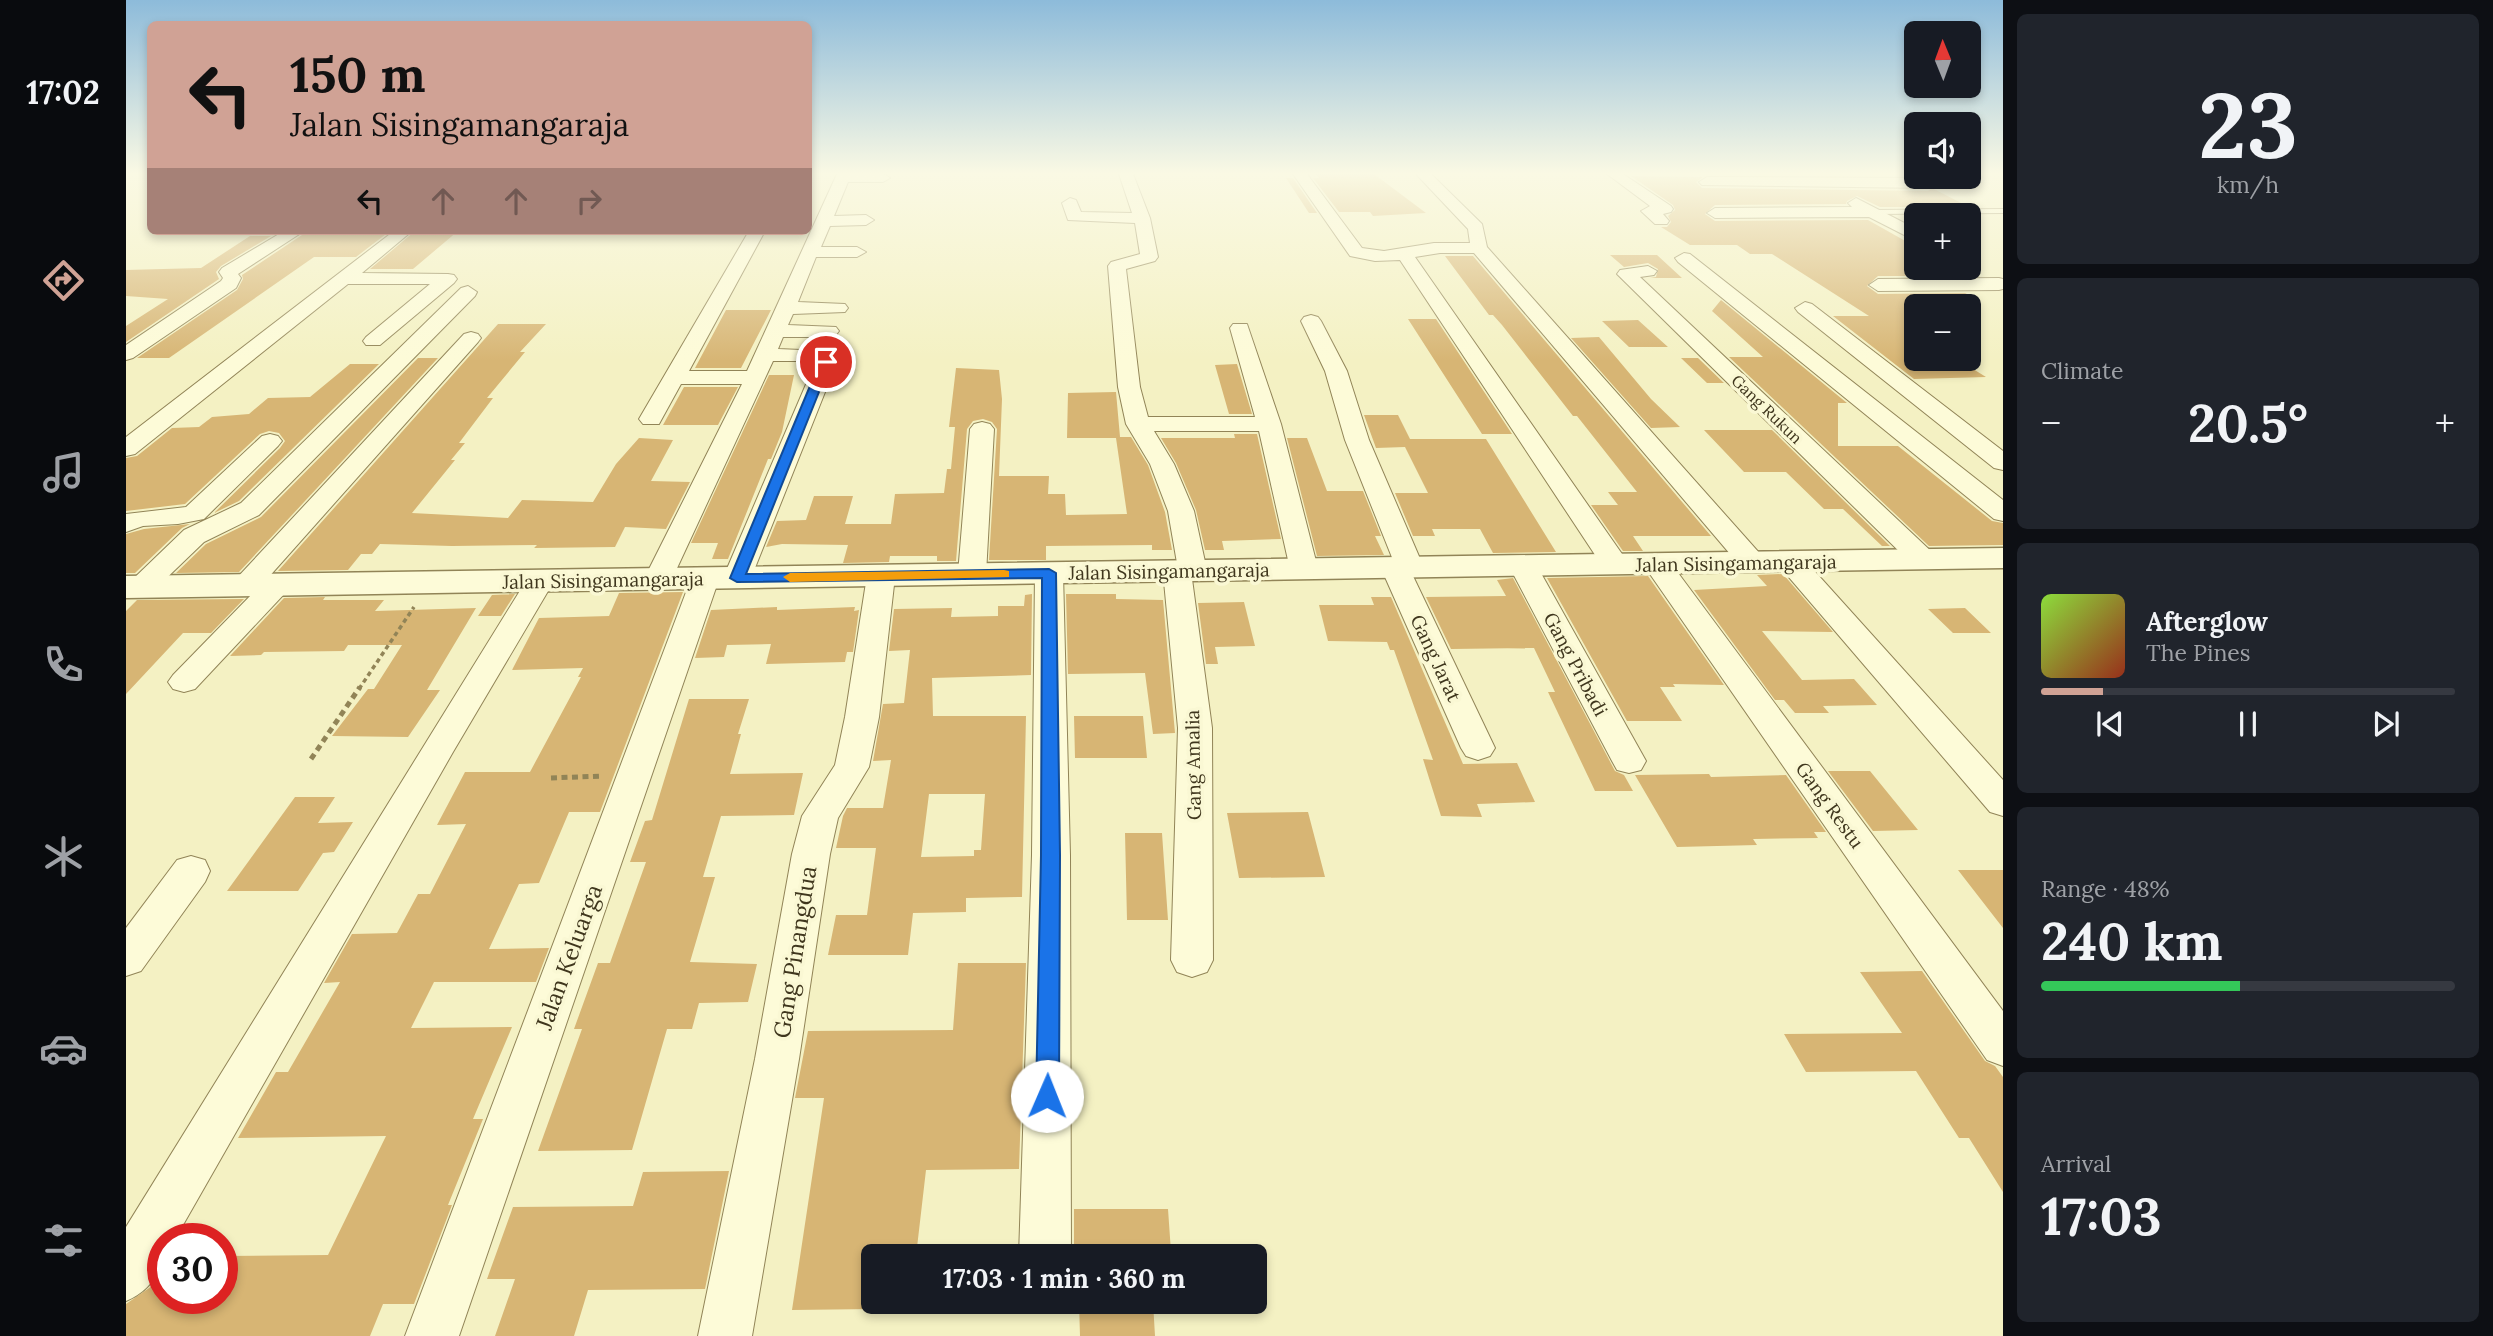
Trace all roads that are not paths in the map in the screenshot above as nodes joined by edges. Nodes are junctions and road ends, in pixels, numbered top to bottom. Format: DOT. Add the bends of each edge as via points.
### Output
graph roads {
  1 [pos="287,236"];
  2 [pos="397,236"];
  3 [pos="754,236"];
  4 [pos="816,236"];
  5 [pos="1145,236"];
  6 [pos="1345,236"];
  7 [pos="1477,236"];
  8 [pos="1479,248"];
  9 [pos="1406,256"];
  10 [pos="1684,258"];
  11 [pos="848,269"];
  12 [pos="1648,271"];
  13 [pos="1981,272"];
  14 [pos="344,278"];
  15 [pos="797,279"];
  16 [pos="2001,284"];
  17 [pos="1878,285"];
  18 [pos="818,288"];
  19 [pos="468,292"];
  20 [pos="785,308"];
  21 [pos="838,308"];
  22 [pos="1804,308"];
  23 [pos="1311,321"];
  24 [pos="1240,328"];
  25 [pos="774,331"];
  26 [pos="829,331"];
  27 [pos="471,338"];
  28 [pos="373,341"];
  29 [pos="126,354"];
  30 [pos="759,366"];
  31 [pos="675,378"];
  32 [pos="651,419"];
  33 [pos="1138,424"];
  34 [pos="1269,424"];
  35 [pos="982,429"];
  36 [pos="1966,435"];
  37 [pos="2003,435"];
  38 [pos="270,441"];
  39 [pos="126,449"];
  40 [pos="2003,463"];
  41 [pos="2003,513"];
  42 [pos="126,524"];
  43 [pos="2003,558"];
  44 [pos="1924,560"];
  45 [pos="1752,562"];
  46 [pos="1791,562"];
  47 [pos="1615,564"];
  48 [pos="1657,564"];
  49 [pos="1523,566"];
  50 [pos="1403,568"];
  51 [pos="1304,569"];
  52 [pos="1185,571"];
  53 [pos="1049,573"];
  54 [pos="972,574"];
  55 [pos="881,576"];
  56 [pos="721,578"];
  57 [pos="658,579"];
  58 [pos="540,581"];
  59 [pos="261,586"];
  60 [pos="134,587"];
  61 [pos="184,682"];
  62 [pos="1478,748"];
  63 [pos="1629,761"];
  64 [pos="2003,803"];
  65 [pos="191,871"];
  66 [pos="126,959"];
  67 [pos="1192,960"];
  68 [pos="2003,1046"];
  69 [pos="1045,1244"];
  70 [pos="126,1275"];
  71 [pos="432,1336"];
  72 [pos="725,1336"];
  1 -- 29 [label="street" via="228,272 232,278 223,289"];
  2 -- 14 [label="street"];
  3 -- 31 [label="street"];
  4 -- 15 [label="street"];
  5 -- 33 [label="street, Gang Amalia" via="1149,257 1117,266 1129,387"];
  6 -- 9 [label="street" via="1356,252"];
  7 -- 8 [label="street"];
  8 -- 9 [label="street" via="1433,249"];
  8 -- 45 [label="street"];
  9 -- 47 [label="street"];
  10 -- 41 [label="street"];
  11 -- 15 [label="street"];
  12 -- 44 [label="street, Gang Rukun" via="1626,274"];
  13 -- 16 [label="street"];
  14 -- 28 [label="street" via="448,279"];
  14 -- 39 [label="street"];
  15 -- 18 [label="street"];
  15 -- 20 [label="street"];
  16 -- 17 [label="street"];
  19 -- 60 [label="street" via="250,509 194,536"];
  20 -- 21 [label="street"];
  20 -- 25 [label="street"];
  22 -- 36 [label="street"];
  23 -- 50 [label="street, Gang Jarat" via="1336,371"];
  24 -- 34 [label="street"];
  25 -- 26 [label="street"];
  25 -- 30 [label="street"];
  27 -- 59 [label="street"];
  30 -- 31 [label="street"];
  30 -- 56 [label="street, Jalan Keluarga" via="821,359"];
  30 -- 57 [label="street"];
  31 -- 32 [label="street"];
  33 -- 34 [label="street"];
  33 -- 52 [label="street, Gang Amalia" via="1162,464 1181,511"];
  34 -- 51 [label="street"];
  35 -- 54 [label="street"];
  36 -- 37 [label="street"];
  36 -- 40 [label="street"];
  38 -- 42 [label="street" via="195,513 140,518"];
  43 -- 44 [label="street, Jalan Sisingamangaraja"];
  44 -- 46 [label="street, Jalan Sisingamangaraja"];
  45 -- 46 [label="street, Jalan Sisingamangaraja"];
  45 -- 48 [label="street, Jalan Sisingamangaraja"];
  46 -- 64 [label="street"];
  47 -- 48 [label="street, Jalan Sisingamangaraja"];
  47 -- 49 [label="street, Jalan Sisingamangaraja"];
  48 -- 68 [label="street, Gang Restu"];
  49 -- 50 [label="street, Jalan Sisingamangaraja"];
  49 -- 63 [label="street, Gang Pribadi"];
  50 -- 51 [label="street, Jalan Sisingamangaraja"];
  50 -- 62 [label="street, Gang Jarat"];
  51 -- 52 [label="street, Jalan Sisingamangaraja"];
  52 -- 53 [label="street, Jalan Sisingamangaraja"];
  52 -- 67 [label="street, Gang Amalia" via="1195,728"];
  53 -- 54 [label="street, Jalan Sisingamangaraja"];
  53 -- 69 [label="street" via="1051,855"];
  54 -- 55 [label="street, Jalan Sisingamangaraja"];
  55 -- 56 [label="street, Jalan Sisingamangaraja"];
  55 -- 72 [label="street, Gang Pinangdua" via="852,767 820,816 811,854"];
  56 -- 57 [label="street, Jalan Sisingamangaraja"];
  56 -- 71 [label="street, Jalan Keluarga" via="635,774"];
  57 -- 58 [label="street, Jalan Sisingamangaraja"];
  58 -- 59 [label="street, Jalan Sisingamangaraja"];
  58 -- 70 [label="street"];
  59 -- 60 [label="street, Jalan Sisingamangaraja"];
  59 -- 61 [label="street"];
  65 -- 66 [label="street"];
}
